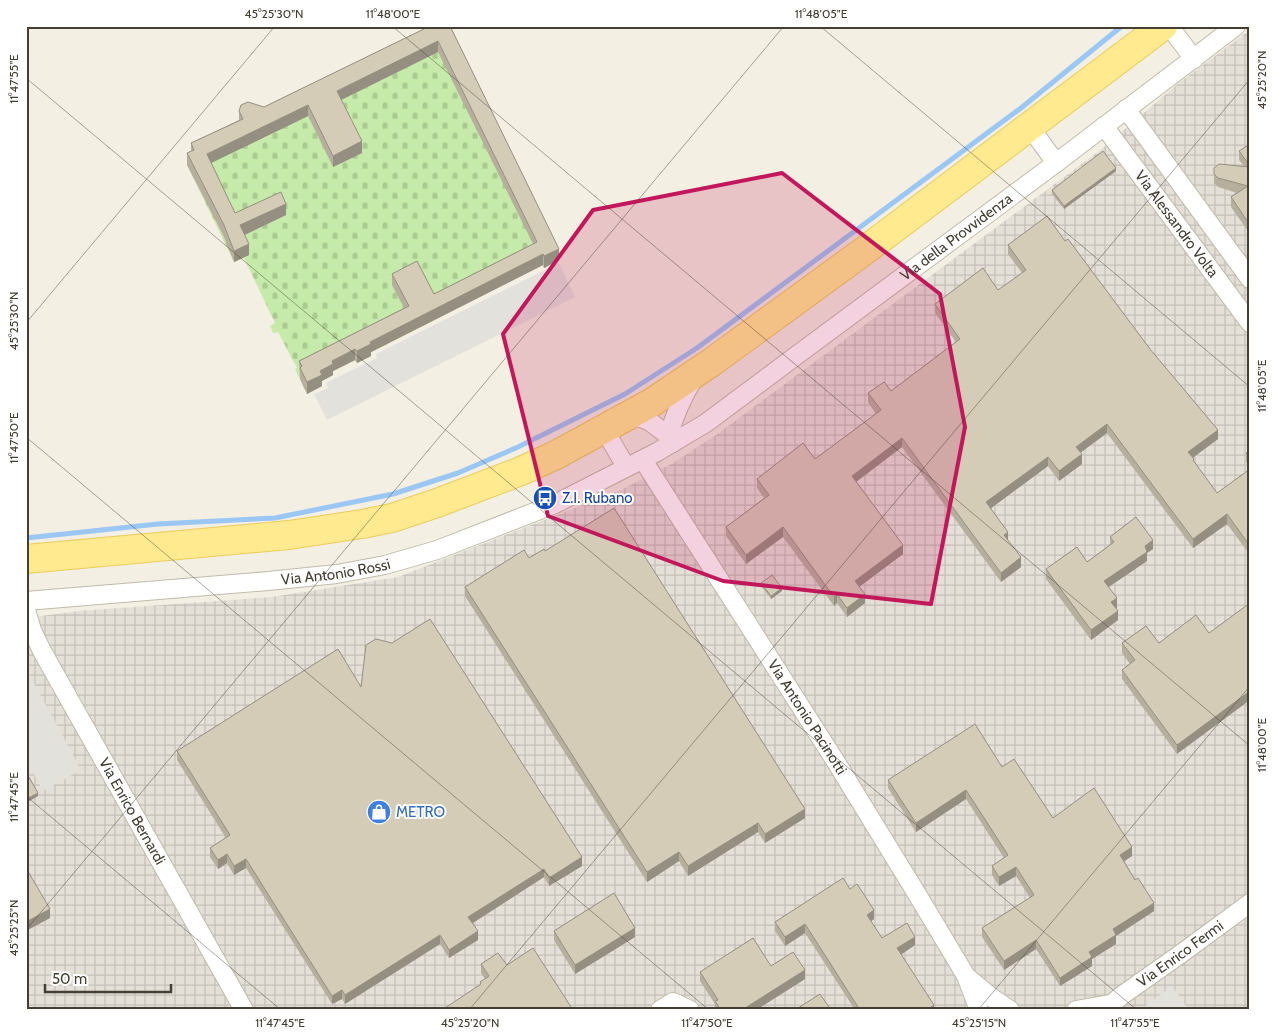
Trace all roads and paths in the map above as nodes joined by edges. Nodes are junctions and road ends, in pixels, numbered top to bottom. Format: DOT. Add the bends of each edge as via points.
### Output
graph roads {
  1 [pos="1163,26"];
  2 [pos="1168,26"];
  3 [pos="1236,26"];
  4 [pos="1194,59"];
  5 [pos="1126,109"];
  6 [pos="1029,126"];
  7 [pos="1104,126"];
  8 [pos="1056,163"];
  9 [pos="1250,279"];
  10 [pos="1250,323"];
  11 [pos="697,372"];
  12 [pos="630,415"];
  13 [pos="604,429"];
  14 [pos="671,439"];
  15 [pos="643,460"];
  16 [pos="626,467"];
  17 [pos="26,559"];
  18 [pos="26,601"];
  19 [pos="26,610"];
  20 [pos="1250,903"];
  21 [pos="966,976"];
  22 [pos="1108,1007"];
  23 [pos="244,1010"];
  24 [pos="660,1010"];
  25 [pos="690,1010"];
  26 [pos="979,1010"];
  27 [pos="1010,1010"];
  28 [pos="1076,1010"];
  1 -- 6 [label="main road"];
  2 -- 4 [label="street"];
  3 -- 4 [label="street, Via della Provvidenza"];
  4 -- 5 [label="street, Via della Provvidenza"];
  5 -- 7 [label="street, Via della Provvidenza"];
  5 -- 9 [label="street, Via Alessandro Volta"];
  6 -- 8 [label="street"];
  6 -- 11 [label="main road"];
  7 -- 8 [label="street, Via della Provvidenza"];
  7 -- 10 [label="street, Via Alessandro Volta"];
  8 -- 14 [label="street, Via della Provvidenza" via="728,408 706,423"];
  11 -- 12 [label="main road"];
  11 -- 14 [label="street" via="678,407"];
  12 -- 13 [label="main road"];
  12 -- 14 [label="street" via="649,422"];
  13 -- 16 [label="street"];
  13 -- 17 [label="main road" via="521,471 429,506 369,523 289,536"];
  14 -- 15 [label="street"];
  15 -- 16 [label="street"];
  15 -- 21 [label="street, Via Antonio Pacinotti" via="836,762"];
  16 -- 18 [label="street, Via Antonio Rossi" via="555,504 423,555 384,564 337,574"];
  19 -- 23 [label="street, Via Enrico Bernardi" via="42,651"];
  20 -- 22 [label="street, Via Enrico Fermi"];
  21 -- 26 [label="street, Via Antonio Pacinotti"];
  21 -- 27 [label="street, Via Antonio Pacinotti"];
  22 -- 28 [label="street"];
  24 -- 25 [label="street" via="673,1002"];
}
